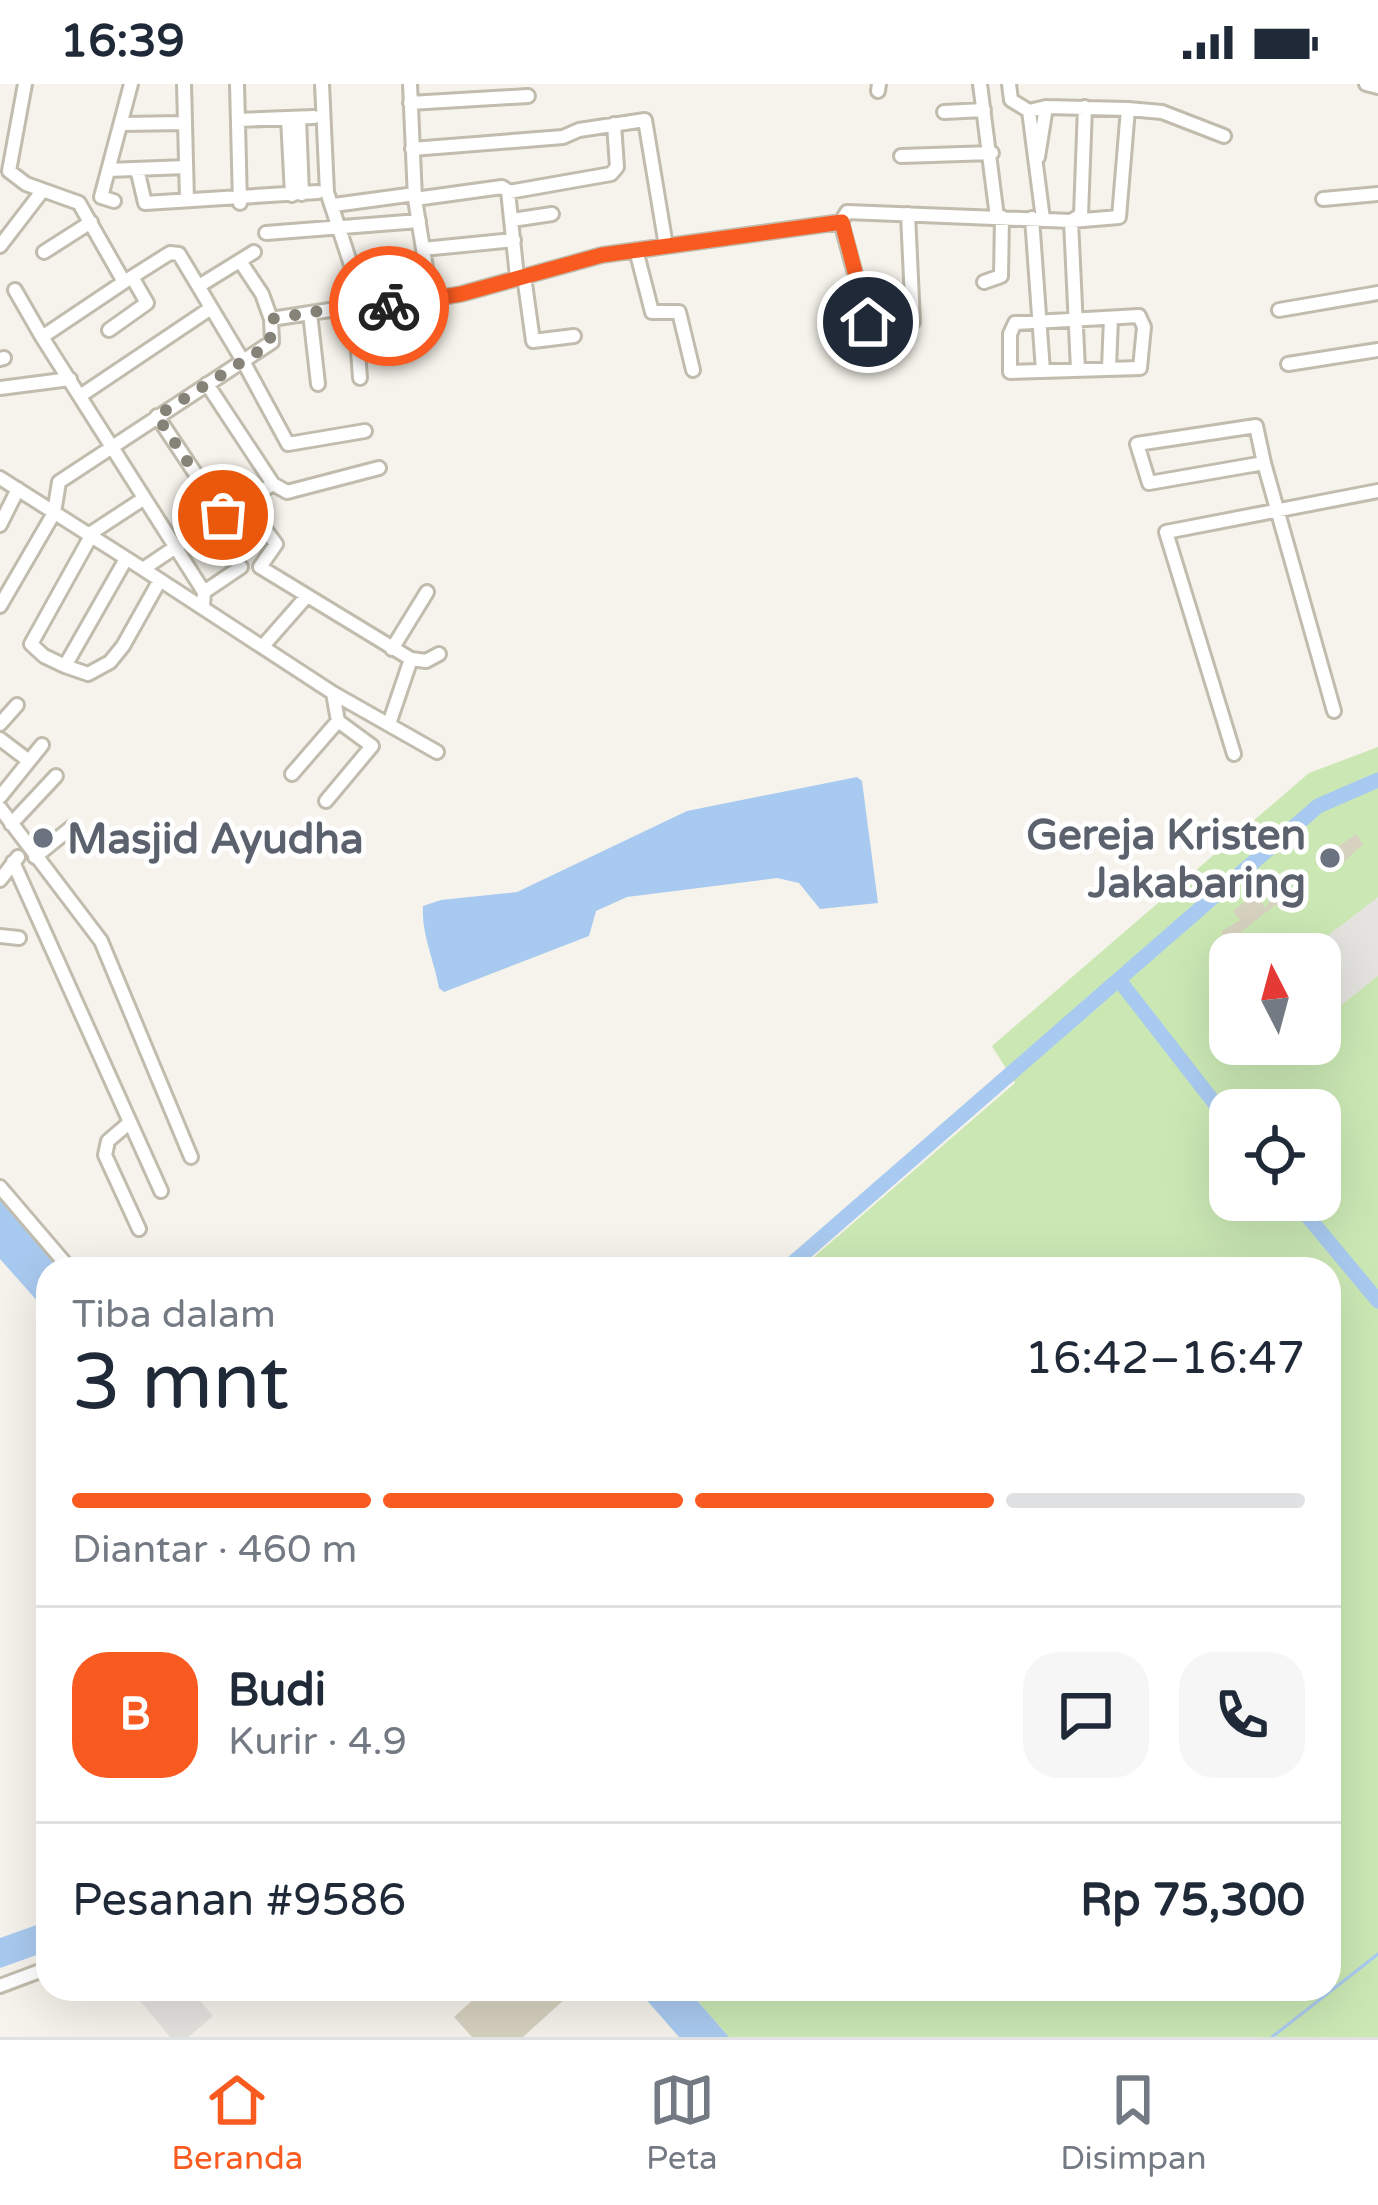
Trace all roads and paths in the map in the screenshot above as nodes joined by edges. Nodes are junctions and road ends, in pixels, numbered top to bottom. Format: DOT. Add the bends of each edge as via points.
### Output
graph roads {
  1 [pos="25,84"];
  2 [pos="131,84"];
  3 [pos="184,84"];
  4 [pos="237,84"];
  5 [pos="322,84"];
  6 [pos="410,84"];
  7 [pos="980,84"];
  8 [pos="1009,84"];
  9 [pos="1366,84"];
  10 [pos="1378,87"];
  11 [pos="528,96"];
  12 [pos="410,103"];
  13 [pos="1046,106"];
  14 [pos="1085,107"];
  15 [pos="1128,109"];
  16 [pos="984,110"];
  17 [pos="1029,111"];
  18 [pos="944,112"];
  19 [pos="238,120"];
  20 [pos="185,123"];
  21 [pos="121,124"];
  22 [pos="614,124"];
  23 [pos="1224,136"];
  24 [pos="412,149"];
  25 [pos="992,153"];
  26 [pos="901,156"];
  27 [pos="1037,158"];
  28 [pos="186,167"];
  29 [pos="137,169"];
  30 [pos="108,170"];
  31 [pos="4,171"];
  32 [pos="43,190"];
  33 [pos="318,192"];
  34 [pos="509,192"];
  35 [pos="297,194"];
  36 [pos="1378,194"];
  37 [pos="415,196"];
  38 [pos="1323,199"];
  39 [pos="187,200"];
  40 [pos="240,200"];
  41 [pos="114,201"];
  42 [pos="334,205"];
  43 [pos="552,214"];
  44 [pos="908,214"];
  45 [pos="1000,217"];
  46 [pos="1037,219"];
  47 [pos="512,220"];
  48 [pos="418,221"];
  49 [pos="1071,221"];
  50 [pos="91,222"];
  51 [pos="842,222"];
  52 [pos="342,230"];
  53 [pos="266,233"];
  54 [pos="514,240"];
  55 [pos="666,245"];
  56 [pos="0,246"];
  57 [pos="423,249"];
  58 [pos="636,250"];
  59 [pos="44,252"];
  60 [pos="254,252"];
  61 [pos="240,261"];
  62 [pos="521,276"];
  63 [pos="128,279"];
  64 [pos="984,282"];
  65 [pos="199,286"];
  66 [pos="15,290"];
  67 [pos="1378,293"];
  68 [pos="431,299"];
  69 [pos="211,308"];
  70 [pos="356,309"];
  71 [pos="1279,310"];
  72 [pos="310,313"];
  73 [pos="1111,318"];
  74 [pos="271,319"];
  75 [pos="1078,319"];
  76 [pos="1042,320"];
  77 [pos="868,322"];
  78 [pos="913,322"];
  79 [pos="109,330"];
  80 [pos="574,336"];
  81 [pos="43,337"];
  82 [pos="1378,350"];
  83 [pos="243,361"];
  84 [pos="1288,364"];
  85 [pos="1109,368"];
  86 [pos="693,370"];
  87 [pos="1078,370"];
  88 [pos="1043,371"];
  89 [pos="359,378"];
  90 [pos="70,379"];
  91 [pos="207,384"];
  92 [pos="318,384"];
  93 [pos="0,388"];
  94 [pos="80,396"];
  95 [pos="157,416"];
  96 [pos="365,431"];
  97 [pos="111,446"];
  98 [pos="1264,464"];
  99 [pos="379,468"];
  100 [pos="0,478"];
  101 [pos="273,484"];
  102 [pos="18,489"];
  103 [pos="1378,491"];
  104 [pos="143,499"];
  105 [pos="245,502"];
  106 [pos="1278,511"];
  107 [pos="54,513"];
  108 [pos="223,515"];
  109 [pos="0,525"];
  110 [pos="90,536"];
  111 [pos="176,547"];
  112 [pos="126,559"];
  113 [pos="241,567"];
  114 [pos="143,569"];
  115 [pos="160,580"];
  116 [pos="427,592"];
  117 [pos="307,596"];
  118 [pos="203,599"];
  119 [pos="0,606"];
  120 [pos="263,646"];
  121 [pos="392,649"];
  122 [pos="439,654"];
  123 [pos="411,659"];
  124 [pos="65,665"];
  125 [pos="333,693"];
  126 [pos="17,705"];
  127 [pos="1334,711"];
  128 [pos="338,721"];
  129 [pos="0,724"];
  130 [pos="389,724"];
  131 [pos="0,739"];
  132 [pos="42,745"];
  133 [pos="437,752"];
  134 [pos="1234,754"];
  135 [pos="29,761"];
  136 [pos="292,774"];
  137 [pos="56,776"];
  138 [pos="0,797"];
  139 [pos="326,801"];
  140 [pos="0,808"];
  141 [pos="11,824"];
  142 [pos="72,827"];
  143 [pos="32,853"];
  144 [pos="13,862"];
  145 [pos="0,880"];
  146 [pos="0,936"];
  147 [pos="19,938"];
  148 [pos="129,1123"];
  149 [pos="191,1157"];
  150 [pos="0,1187"];
  151 [pos="160,1191"];
  152 [pos="139,1228"];
  153 [pos="60,1257"];
  154 [pos="36,1972"];
  155 [pos="0,1986"];
  1 -- 31 [label="street"];
  2 -- 21 [label="street"];
  3 -- 20 [label="street"];
  4 -- 19 [label="street"];
  5 -- 42 [label="street"];
  6 -- 12 [label="street"];
  7 -- 16 [label="street"];
  8 -- 17 [label="street" via="1011,100"];
  9 -- 10 [label="street"];
  11 -- 12 [label="street"];
  12 -- 24 [label="street"];
  13 -- 14 [label="street"];
  13 -- 17 [label="street"];
  13 -- 27 [label="street"];
  14 -- 15 [label="street"];
  14 -- 49 [label="street" via="1081,215"];
  15 -- 23 [label="street" via="1162,112"];
  15 -- 49 [label="street" via="1119,217"];
  16 -- 18 [label="street"];
  16 -- 25 [label="street"];
  17 -- 27 [label="street"];
  19 -- 35 [label="street" via="300,118"];
  19 -- 40 [label="street"];
  20 -- 21 [label="street"];
  20 -- 28 [label="street"];
  21 -- 30 [label="street"];
  22 -- 24 [label="street" via="563,137"];
  22 -- 34 [label="street" via="611,174"];
  22 -- 55 [label="street" via="647,122"];
  24 -- 37 [label="street"];
  25 -- 26 [label="street"];
  25 -- 45 [label="street"];
  27 -- 46 [label="street"];
  28 -- 29 [label="street"];
  28 -- 39 [label="street"];
  29 -- 30 [label="street"];
  29 -- 39 [label="street" via="143,202"];
  30 -- 41 [label="street" via="101,197"];
  31 -- 32 [label="street"];
  32 -- 50 [label="street" via="76,200"];
  32 -- 56 [label="street"];
  33 -- 35 [label="street"];
  34 -- 37 [label="street"];
  34 -- 47 [label="street"];
  35 -- 40 [label="street"];
  36 -- 38 [label="street"];
  37 -- 42 [label="street"];
  37 -- 48 [label="street"];
  39 -- 40 [label="street"];
  42 -- 52 [label="street"];
  43 -- 47 [label="street"];
  44 -- 45 [label="street"];
  44 -- 51 [label="street" via="847,212"];
  44 -- 78 [label="street"];
  45 -- 46 [label="street"];
  45 -- 64 [label="street" via="1001,276"];
  46 -- 49 [label="street"];
  46 -- 76 [label="street"];
  47 -- 54 [label="street"];
  48 -- 52 [label="street"];
  48 -- 57 [label="street"];
  49 -- 75 [label="street"];
  50 -- 59 [label="street"];
  50 -- 63 [label="street"];
  51 -- 55 [label="street"];
  51 -- 77 [label="street"];
  52 -- 53 [label="street"];
  52 -- 70 [label="street"];
  54 -- 57 [label="street"];
  54 -- 62 [label="street"];
  55 -- 58 [label="street"];
  57 -- 68 [label="street"];
  58 -- 62 [label="street"];
  58 -- 86 [label="street" via="652,311 679,312"];
  60 -- 61 [label="street"];
  61 -- 65 [label="street"];
  61 -- 74 [label="street"];
  62 -- 68 [label="street"];
  62 -- 80 [label="street" via="533,341"];
  63 -- 65 [label="street" via="173,253"];
  63 -- 79 [label="street" via="146,305"];
  63 -- 81 [label="street"];
  65 -- 69 [label="street"];
  66 -- 81 [label="street"];
  67 -- 71 [label="street"];
  68 -- 70 [label="street"];
  69 -- 83 [label="street"];
  69 -- 94 [label="street"];
  70 -- 72 [label="street"];
  70 -- 89 [label="street"];
  72 -- 74 [label="street"];
  72 -- 92 [label="street"];
  73 -- 75 [label="street"];
  73 -- 85 [label="street"];
  73 -- 85 [label="street" via="1139,316 1144,327 1141,367"];
  74 -- 83 [label="street" via="272,342"];
  75 -- 76 [label="street"];
  75 -- 87 [label="street"];
  76 -- 88 [label="street"];
  76 -- 88 [label="street" via="1012,326 1009,369"];
  81 -- 90 [label="street"];
  82 -- 84 [label="street"];
  83 -- 91 [label="street"];
  83 -- 96 [label="street" via="288,444"];
  85 -- 87 [label="street"];
  87 -- 88 [label="street"];
  90 -- 93 [label="street"];
  90 -- 94 [label="street"];
  91 -- 95 [label="street"];
  91 -- 101 [label="street"];
  94 -- 97 [label="street"];
  95 -- 97 [label="street"];
  95 -- 108 [label="street"];
  97 -- 104 [label="street"];
  97 -- 107 [label="street" via="59,482"];
  98 -- 98 [label="street" via="1149,483 1137,444 1256,426"];
  98 -- 106 [label="street"];
  99 -- 101 [label="street" via="286,492"];
  100 -- 102 [label="street"];
  101 -- 105 [label="street"];
  102 -- 107 [label="street"];
  102 -- 109 [label="street"];
  103 -- 106 [label="street"];
  104 -- 110 [label="street"];
  104 -- 111 [label="street"];
  105 -- 108 [label="street"];
  105 -- 117 [label="street" via="276,544 260,567"];
  106 -- 127 [label="street"];
  106 -- 134 [label="street" via="1166,532"];
  107 -- 110 [label="street"];
  107 -- 119 [label="street"];
  108 -- 111 [label="street"];
  110 -- 112 [label="street"];
  110 -- 124 [label="street" via="31,645"];
  111 -- 114 [label="street"];
  111 -- 118 [label="street"];
  112 -- 114 [label="street"];
  112 -- 124 [label="street"];
  113 -- 118 [label="street"];
  114 -- 115 [label="street"];
  115 -- 118 [label="street"];
  115 -- 124 [label="street" via="110,662 88,674"];
  116 -- 121 [label="street"];
  117 -- 120 [label="street"];
  117 -- 121 [label="street"];
  118 -- 120 [label="street"];
  120 -- 125 [label="street"];
  121 -- 123 [label="street"];
  122 -- 123 [label="street"];
  123 -- 130 [label="street"];
  125 -- 128 [label="street"];
  125 -- 130 [label="street"];
  126 -- 129 [label="street"];
  128 -- 136 [label="street"];
  128 -- 139 [label="street" via="372,746"];
  130 -- 133 [label="street"];
  131 -- 135 [label="street"];
  132 -- 135 [label="street"];
  135 -- 138 [label="street"];
  137 -- 141 [label="street"];
  140 -- 141 [label="street"];
  141 -- 143 [label="street"];
  142 -- 143 [label="street"];
  143 -- 144 [label="street"];
  143 -- 149 [label="street" via="101,941"];
  144 -- 145 [label="street"];
  144 -- 148 [label="street"];
  146 -- 147 [label="street"];
  148 -- 151 [label="street"];
  148 -- 152 [label="street" via="106,1155"];
  150 -- 153 [label="street"];
  154 -- 155 [label="street"];
}
